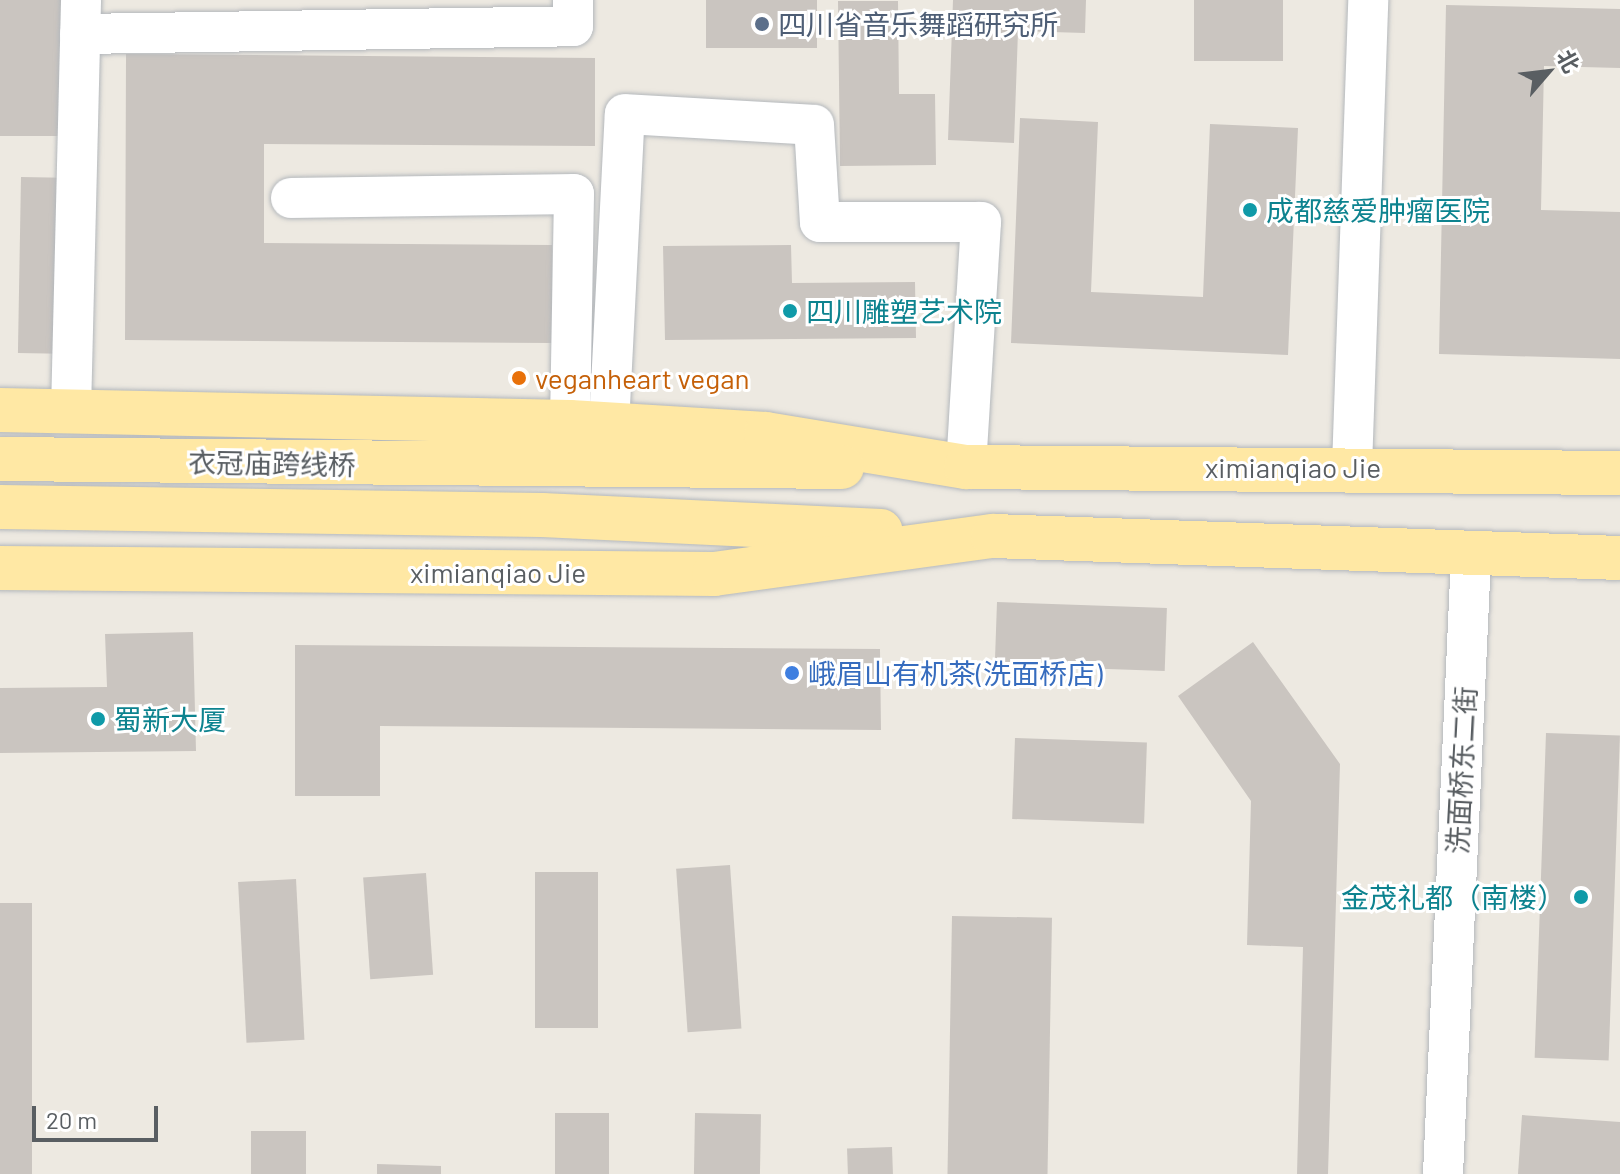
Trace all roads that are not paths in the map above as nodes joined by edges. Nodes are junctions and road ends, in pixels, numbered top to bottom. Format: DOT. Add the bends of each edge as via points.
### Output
graph roads {
  1 [pos="573,0"];
  2 [pos="1369,1"];
  3 [pos="81,17"];
  4 [pos="291,198"];
  5 [pos="0,410"];
  6 [pos="71,411"];
  7 [pos="590,424"];
  8 [pos="0,459"];
  9 [pos="966,467"];
  10 [pos="1352,467"];
  11 [pos="544,468"];
  12 [pos="1620,473"];
  13 [pos="0,507"];
  14 [pos="542,515"];
  15 [pos="993,536"];
  16 [pos="1471,557"];
  17 [pos="1620,558"];
  18 [pos="0,568"];
  19 [pos="1443,1174"];
  1 -- 3 [label="street" via="573,26"];
  2 -- 10 [label="street"];
  3 -- 6 [label="street"];
  4 -- 7 [label="street" via="574,194"];
  5 -- 6 [label="main road, ximianqiao Jie"];
  6 -- 7 [label="main road, ximianqiao Jie"];
  7 -- 9 [label="main road, ximianqiao Jie" via="766,434"];
  7 -- 9 [label="street" via="625,114 814,125 820,222 981,222"];
  8 -- 11 [label="main road, 衣冠庙跨线桥"];
  9 -- 10 [label="main road, ximianqiao Jie"];
  9 -- 11 [label="main road, ximianqiao Jie"];
  10 -- 12 [label="main road, ximianqiao Jie"];
  13 -- 14 [label="main road, 衣冠庙跨线桥"];
  14 -- 15 [label="main road, ximianqiao Jie"];
  15 -- 16 [label="main road, ximianqiao Jie"];
  15 -- 18 [label="main road, ximianqiao Jie" via="714,574"];
  16 -- 17 [label="main road, ximianqiao Jie"];
  16 -- 19 [label="street, 洗面桥东二街"];
}
